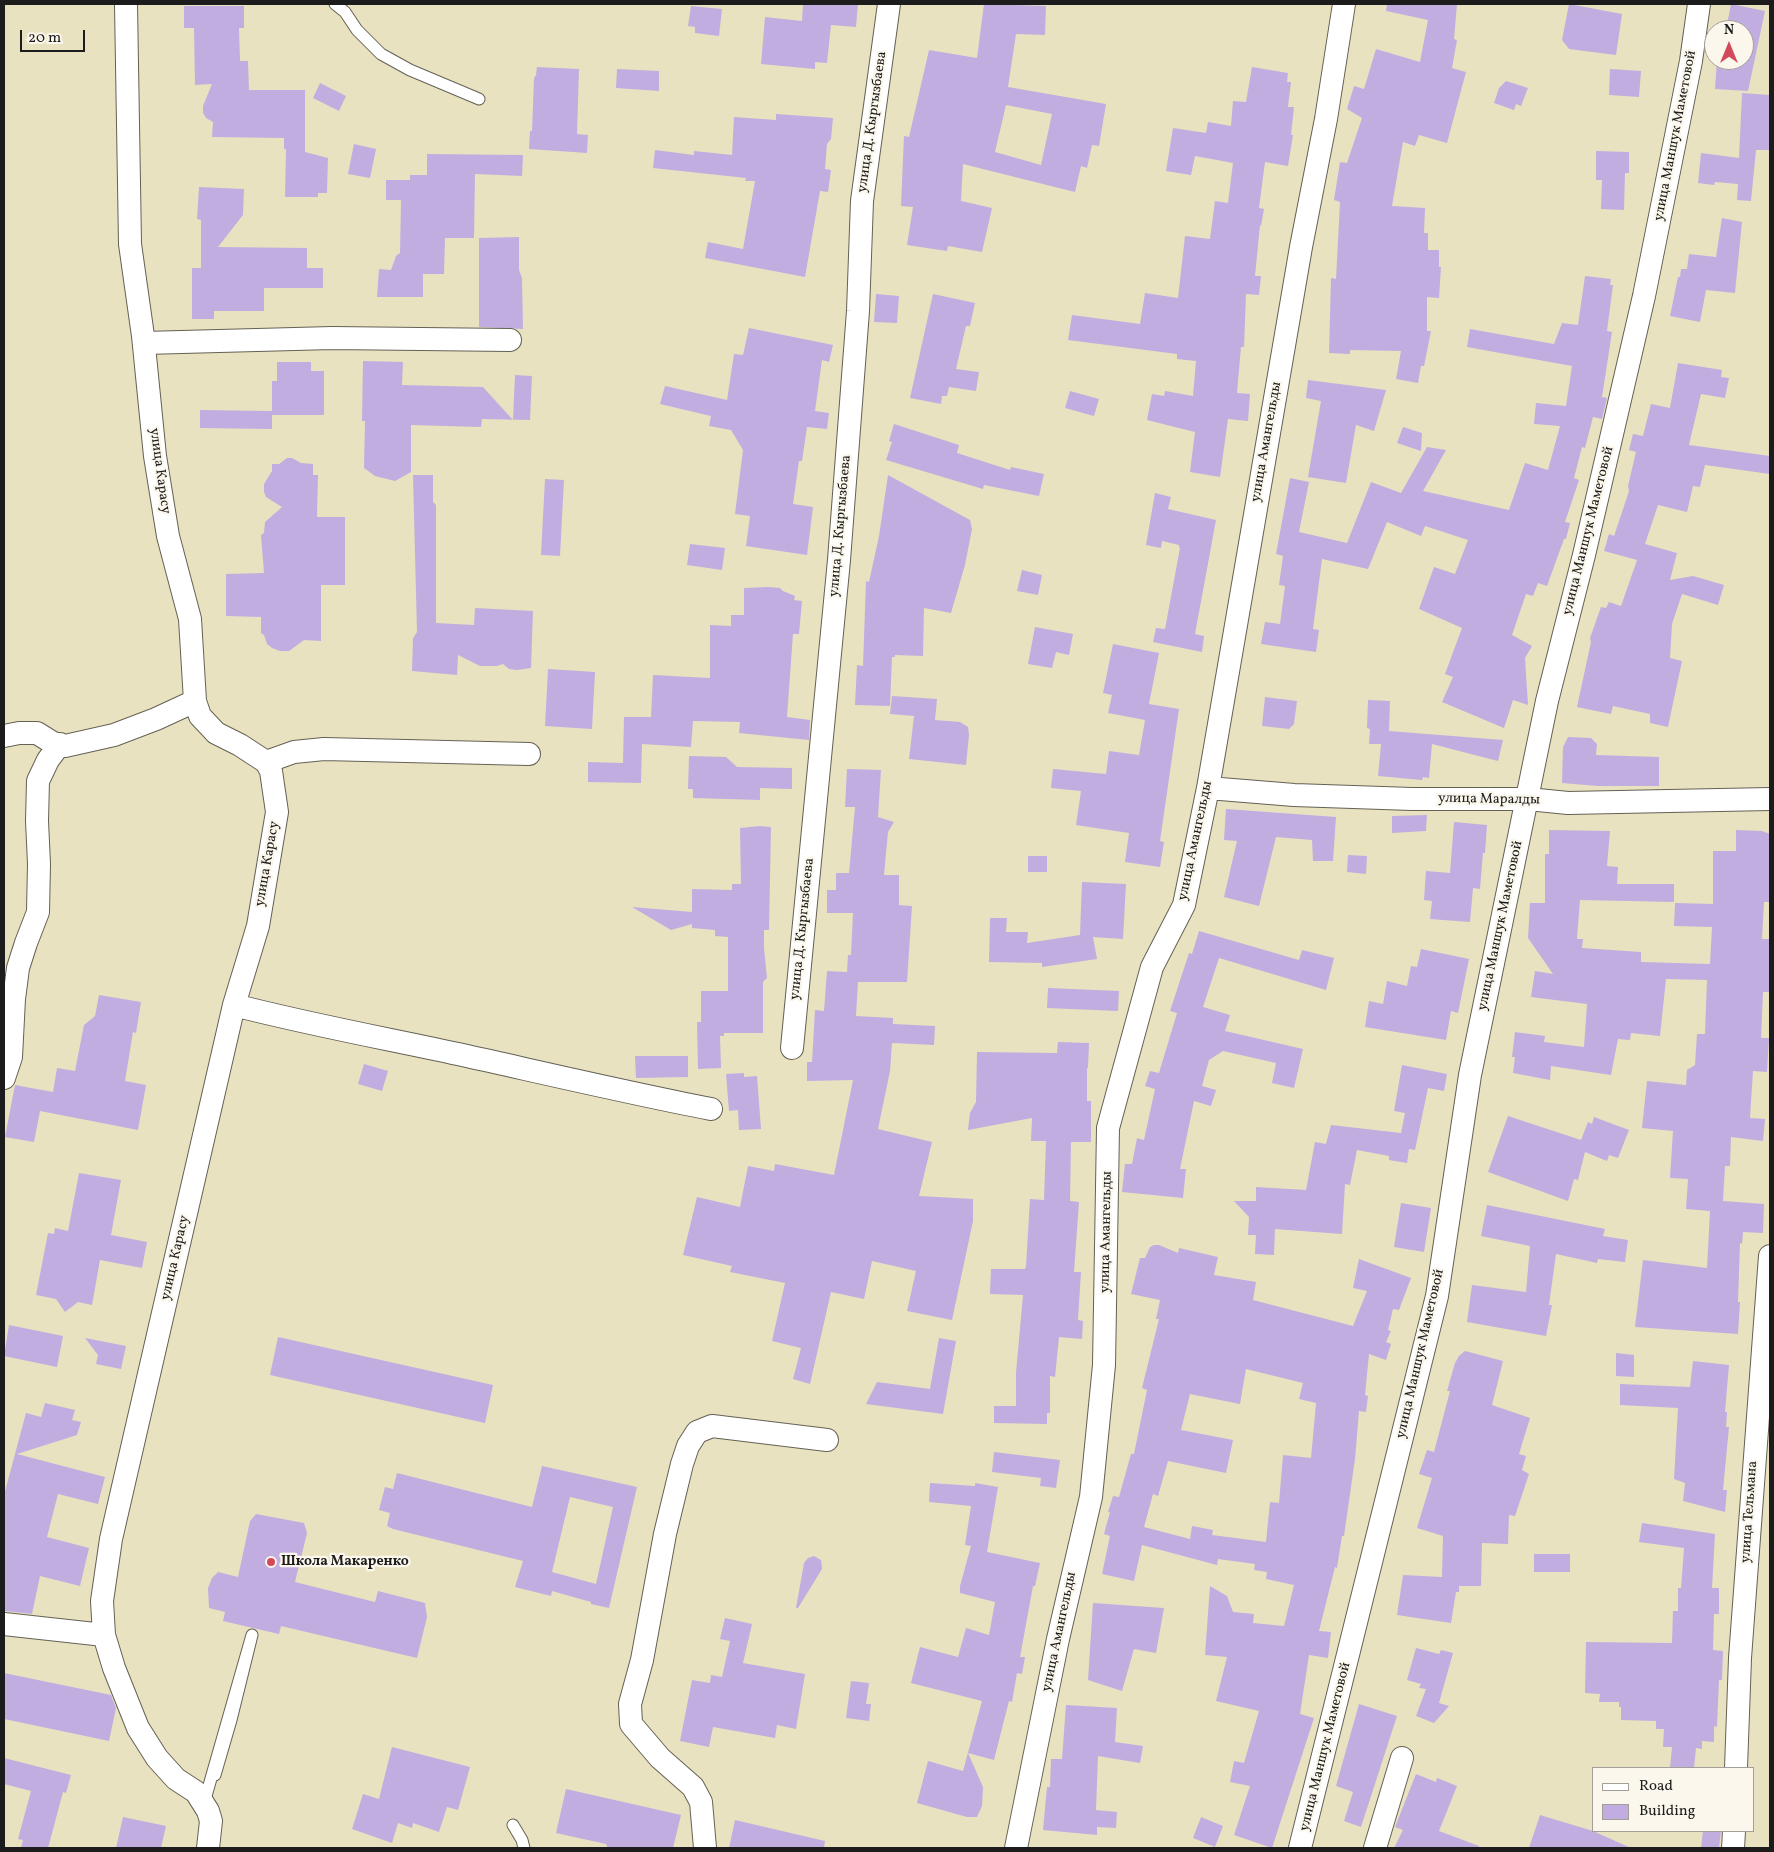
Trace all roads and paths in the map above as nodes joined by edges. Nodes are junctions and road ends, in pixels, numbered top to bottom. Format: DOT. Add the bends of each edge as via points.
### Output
graph roads {
  1 [pos="126,4"];
  2 [pos="335,4"];
  3 [pos="889,4"];
  4 [pos="1344,4"];
  5 [pos="1699,4"];
  6 [pos="479,99"];
  7 [pos="510,340"];
  8 [pos="144,343"];
  9 [pos="195,700"];
  10 [pos="4,736"];
  11 [pos="60,744"];
  12 [pos="528,754"];
  13 [pos="266,762"];
  14 [pos="1208,788"];
  15 [pos="1528,799"];
  16 [pos="1770,799"];
  17 [pos="234,1005"];
  18 [pos="792,1048"];
  19 [pos="4,1078"];
  20 [pos="711,1109"];
  21 [pos="1770,1256"];
  22 [pos="827,1440"];
  23 [pos="4,1624"];
  24 [pos="104,1635"];
  25 [pos="1402,1758"];
  26 [pos="1736,1767"];
  27 [pos="215,1775"];
  28 [pos="203,1804"];
  29 [pos="513,1825"];
  30 [pos="1734,1832"];
  31 [pos="208,1848"];
  32 [pos="524,1848"];
  33 [pos="705,1848"];
  34 [pos="1016,1848"];
  35 [pos="1300,1848"];
  36 [pos="1375,1848"];
  37 [pos="1733,1848"];
  1 -- 8 [label="street, улица Карасу" via="130,244"];
  2 -- 6 [label="lane" via="381,54"];
  3 -- 18 [label="street, улица Д. Кыргызбаева" via="862,202 858,312 839,560"];
  4 -- 14 [label="street, улица Амангельды"];
  5 -- 15 [label="street, улица Маншук Маметовой" via="1691,61 1644,296 1547,701"];
  7 -- 8 [label="street" via="332,338"];
  8 -- 9 [label="street, улица Карасу" via="155,456 167,527 190,619"];
  9 -- 11 [label="street" via="114,735 65,746"];
  9 -- 13 [label="street, улица Карасу" via="200,716 216,733"];
  10 -- 11 [label="street" via="36,733"];
  11 -- 19 [label="street" via="38,781 38,912 18,968 11,1057"];
  12 -- 13 [label="street" via="324,749 294,752"];
  13 -- 17 [label="street, улица Карасу" via="271,771 277,812 258,926"];
  14 -- 15 [label="street, улица Маралды" via="1412,799"];
  14 -- 34 [label="street, улица Амангельды" via="1184,905 1152,967 1108,1128 1104,1365 1091,1497 1058,1639"];
  15 -- 16 [label="street, улица Маралды" via="1568,803"];
  15 -- 35 [label="street, улица Маншук Маметовой" via="1470,1075 1437,1296"];
  17 -- 20 [label="street"];
  17 -- 24 [label="street, улица Карасу" via="111,1540 102,1601"];
  21 -- 26 [label="street, улица Тельмана" via="1740,1648"];
  22 -- 33 [label="street" via="712,1426 697,1432 682,1464 630,1704 631,1724 660,1758 693,1787 701,1802"];
  23 -- 24 [label="street"];
  24 -- 28 [label="street, улица Карасу" via="138,1728 157,1758 176,1779 196,1792"];
  25 -- 36 [label="street"];
  27 -- 28 [label="lane" via="252,1636"];
  28 -- 31 [label="street" via="211,1821"];
  29 -- 32 [label="lane"];
  30 -- 37 [label="street"];
}
